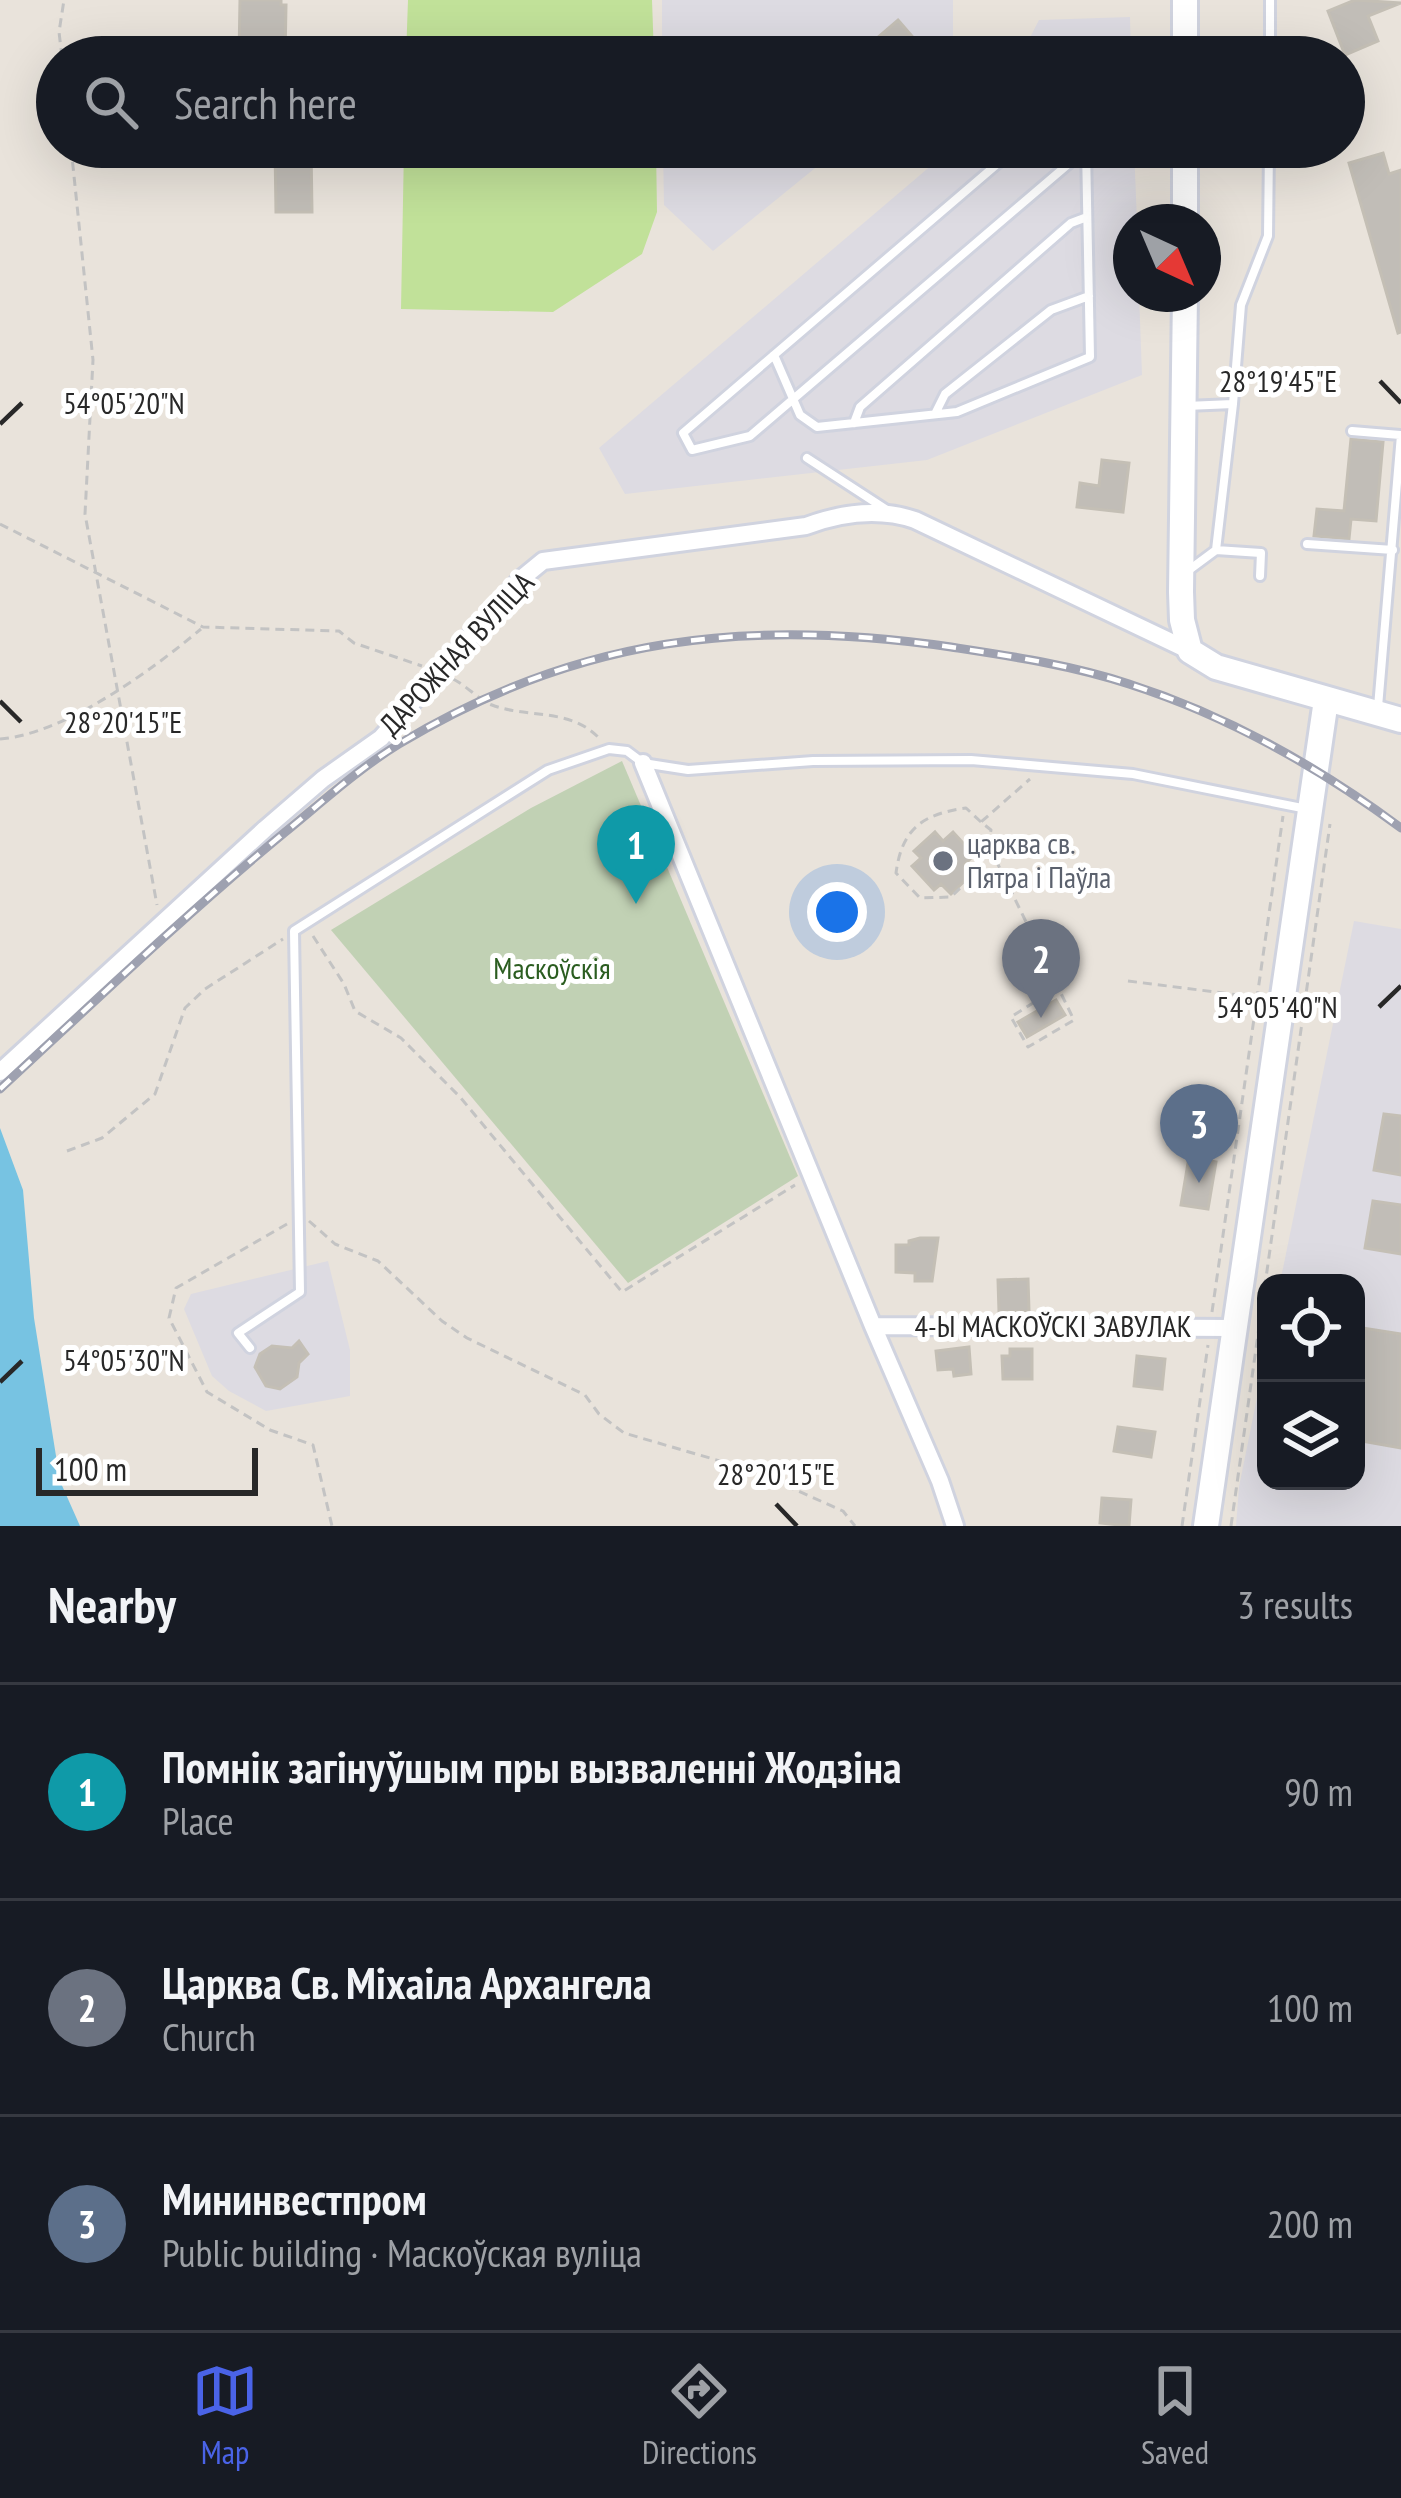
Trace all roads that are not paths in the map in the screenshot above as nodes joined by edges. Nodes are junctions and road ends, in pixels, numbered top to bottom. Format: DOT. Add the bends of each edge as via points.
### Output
graph roads {
  1 [pos="1185,0"];
  2 [pos="1270,0"];
  3 [pos="1185,36"];
  4 [pos="1270,36"];
  5 [pos="992,168"];
  6 [pos="1063,168"];
  7 [pos="1086,168"];
  8 [pos="1185,168"];
  9 [pos="1269,168"];
  10 [pos="1185,204"];
  11 [pos="1087,217"];
  12 [pos="1089,296"];
  13 [pos="1185,312"];
  14 [pos="774,355"];
  15 [pos="795,398"];
  16 [pos="1234,404"];
  17 [pos="1185,406"];
  18 [pos="934,415"];
  19 [pos="854,423"];
  20 [pos="1352,431"];
  21 [pos="1400,435"];
  22 [pos="807,458"];
  23 [pos="888,511"];
  24 [pos="1307,544"];
  25 [pos="1216,550"];
  26 [pos="1393,550"];
  27 [pos="1181,576"];
  28 [pos="1260,576"];
  29 [pos="1190,650"];
  30 [pos="1326,700"];
  31 [pos="1389,717"];
  32 [pos="644,763"];
  33 [pos="1296,812"];
  34 [pos="0,1072"];
  35 [pos="873,1326"];
  36 [pos="1221,1328"];
  37 [pos="250,1348"];
  38 [pos="955,1526"];
  39 [pos="1206,1526"];
  1 -- 3 [label="main road"];
  2 -- 4 [label="lane"];
  5 -- 14 [label="lane"];
  6 -- 15 [label="lane"];
  7 -- 11 [label="lane"];
  8 -- 10 [label="main road"];
  9 -- 16 [label="lane" via="1268,236 1241,305"];
  11 -- 12 [label="lane"];
  11 -- 19 [label="lane" via="860,406"];
  12 -- 18 [label="lane" via="1051,310 945,394"];
  12 -- 18 [label="lane" via="1090,358"];
  13 -- 17 [label="main road"];
  14 -- 15 [label="lane"];
  14 -- 15 [label="lane" via="683,433 692,449 750,436"];
  15 -- 19 [label="lane" via="800,416 817,428"];
  16 -- 17 [label="lane"];
  16 -- 25 [label="lane"];
  17 -- 27 [label="main road"];
  18 -- 19 [label="lane"];
  20 -- 21 [label="lane"];
  21 -- 26 [label="lane"];
  22 -- 23 [label="lane"];
  23 -- 29 [label="street"];
  23 -- 34 [label="street, ДАРОЖНАЯ ВУЛІЦА" via="543,561 381,738 323,779"];
  24 -- 26 [label="lane"];
  25 -- 27 [label="lane"];
  25 -- 28 [label="lane" via="1261,554"];
  26 -- 31 [label="lane"];
  27 -- 29 [label="main road"];
  29 -- 30 [label="main road" via="1216,668"];
  30 -- 31 [label="main road"];
  30 -- 33 [label="main road"];
  32 -- 33 [label="lane" via="688,770 971,760 1133,774"];
  32 -- 35 [label="street"];
  32 -- 37 [label="lane" via="609,749 548,770 294,931 300,1292 238,1333"];
  33 -- 36 [label="main road"];
  35 -- 36 [label="street, 4-Ы МАСКОЎСКІ ЗАВУЛАК"];
  35 -- 38 [label="street"];
  36 -- 39 [label="main road"];
}
